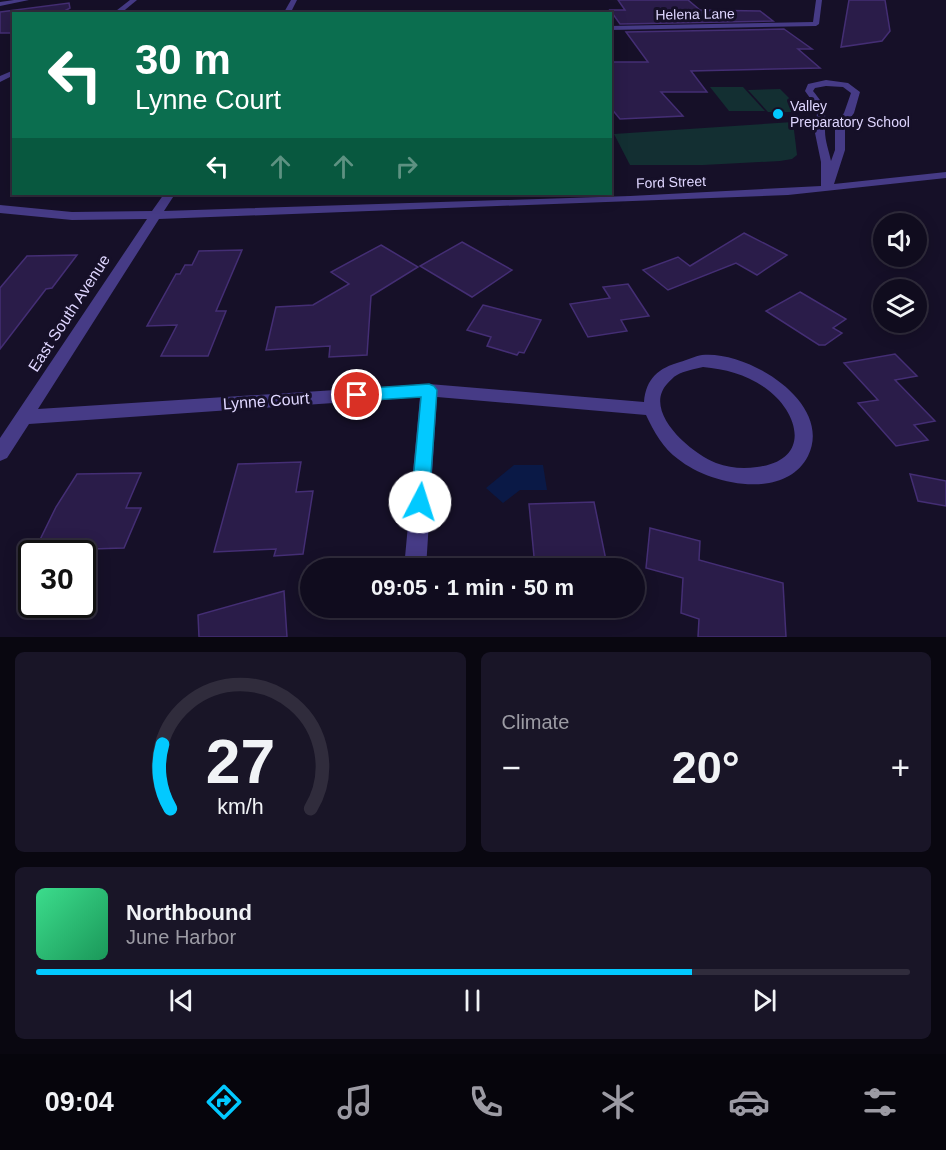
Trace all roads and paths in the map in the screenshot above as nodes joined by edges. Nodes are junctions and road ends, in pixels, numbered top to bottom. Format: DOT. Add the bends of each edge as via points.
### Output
graph roads {
  1 [pos="26,0"];
  2 [pos="134,0"];
  3 [pos="819,0"];
  4 [pos="0,4"];
  5 [pos="118,12"];
  6 [pos="612,28"];
  7 [pos="946,175"];
  8 [pos="827,188"];
  9 [pos="168,195"];
  10 [pos="510,198"];
  11 [pos="396,200"];
  12 [pos="0,209"];
  13 [pos="155,215"];
  14 [pos="429,390"];
  15 [pos="651,409"];
  16 [pos="23,417"];
  17 [pos="0,453"];
  18 [pos="416,558"];
  1 -- 4 [label="street"];
  2 -- 5 [label="street"];
  3 -- 6 [label="street, Helena Lane" via="816,24"];
  7 -- 8 [label="street, Ford Street"];
  8 -- 8 [label="street" via="840,150 840,125 856,92 845,85 817,84 809,92 822,113 820,134"];
  8 -- 10 [label="street, Ford Street" via="671,198"];
  9 -- 13 [label="street, East South Avenue"];
  10 -- 11 [label="street, Ford Street"];
  11 -- 13 [label="street, Ford Street"];
  12 -- 13 [label="street, Ford Street" via="72,216"];
  13 -- 16 [label="street, East South Avenue"];
  14 -- 15 [label="street, Lynne Court"];
  14 -- 16 [label="street, Lynne Court"];
  14 -- 18 [label="street"];
  15 -- 15 [label="street" via="671,445 714,471 740,477 764,477 784,470 798,458 804,442 803,425 783,394 754,373 720,363 688,363 669,371 655,385"];
  16 -- 17 [label="street, East South Avenue"];
}
